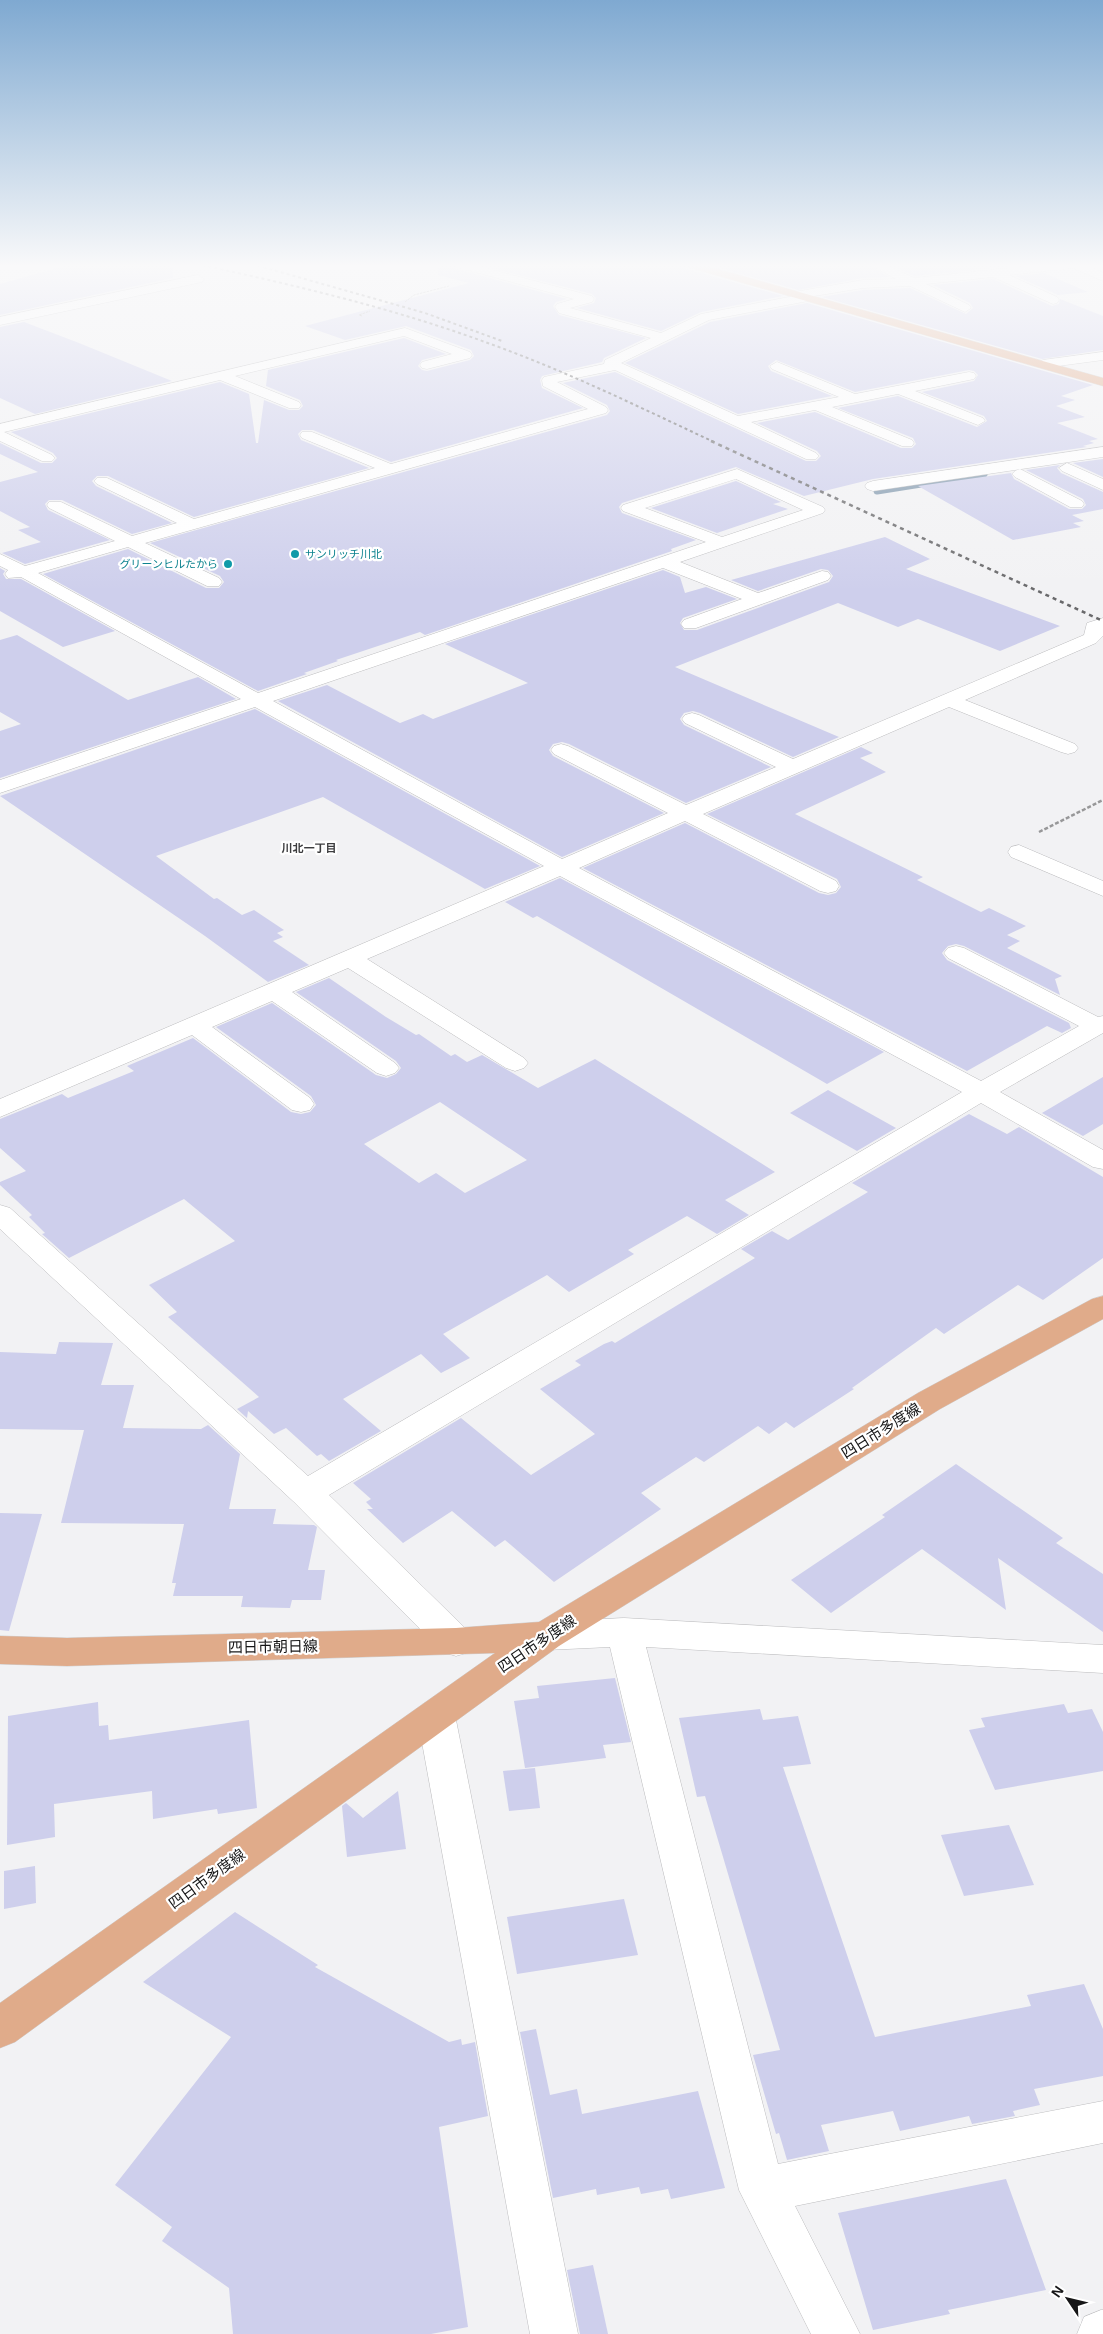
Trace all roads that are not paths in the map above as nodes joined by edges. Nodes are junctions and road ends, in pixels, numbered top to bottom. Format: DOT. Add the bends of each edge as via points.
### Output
graph roads {
  1 [pos="235,373"];
  2 [pos="583,373"];
  3 [pos="631,373"];
  4 [pos="793,373"];
  5 [pos="1073,373"];
  6 [pos="222,376"];
  7 [pos="969,376"];
  8 [pos="1103,382"];
  9 [pos="898,389"];
  10 [pos="853,398"];
  11 [pos="294,405"];
  12 [pos="816,405"];
  13 [pos="736,421"];
  14 [pos="978,421"];
  15 [pos="0,428"];
  16 [pos="0,435"];
  17 [pos="306,435"];
  18 [pos="907,443"];
  19 [pos="1103,452"];
  20 [pos="811,456"];
  21 [pos="47,458"];
  22 [pos="1103,462"];
  23 [pos="1039,466"];
  24 [pos="1067,468"];
  25 [pos="390,469"];
  26 [pos="1020,474"];
  27 [pos="102,482"];
  28 [pos="939,485"];
  29 [pos="873,486"];
  30 [pos="1103,486"];
  31 [pos="1076,504"];
  32 [pos="55,505"];
  33 [pos="192,524"];
  34 [pos="130,541"];
  35 [pos="721,542"];
  36 [pos="0,559"];
  37 [pos="664,562"];
  38 [pos="23,571"];
  39 [pos="822,576"];
  40 [pos="0,578"];
  41 [pos="213,582"];
  42 [pos="758,599"];
  43 [pos="1103,623"];
  44 [pos="690,624"];
  45 [pos="257,700"];
  46 [pos="949,700"];
  47 [pos="692,719"];
  48 [pos="1068,748"];
  49 [pos="561,750"];
  50 [pos="791,766"];
  51 [pos="0,787"];
  52 [pos="685,813"];
  53 [pos="1019,852"];
  54 [pos="561,867"];
  55 [pos="828,886"];
  56 [pos="1103,888"];
  57 [pos="956,953"];
  58 [pos="349,958"];
  59 [pos="274,991"];
  60 [pos="194,1025"];
  61 [pos="1101,1025"];
  62 [pos="515,1063"];
  63 [pos="386,1068"];
  64 [pos="980,1092"];
  65 [pos="301,1104"];
  66 [pos="0,1109"];
  67 [pos="1103,1161"];
  68 [pos="0,1214"];
  69 [pos="1103,1306"];
  70 [pos="306,1493"];
  71 [pos="624,1632"];
  72 [pos="546,1636"];
  73 [pos="456,1642"];
  74 [pos="0,1650"];
  75 [pos="1103,1659"];
  76 [pos="436,1715"];
  77 [pos="0,2028"];
  78 [pos="1103,2122"];
  79 [pos="762,2190"];
  80 [pos="554,2334"];
  81 [pos="836,2334"];
  1 -- 6 [label="street"];
  2 -- 25 [label="street" via="549,380 548,383 601,410"];
  3 -- 13 [label="street"];
  4 -- 10 [label="street"];
  5 -- 8 [label="main road"];
  6 -- 11 [label="street"];
  6 -- 15 [label="street"];
  7 -- 9 [label="street"];
  9 -- 10 [label="street"];
  9 -- 14 [label="street"];
  10 -- 12 [label="street"];
  12 -- 13 [label="street"];
  12 -- 18 [label="street"];
  13 -- 20 [label="street"];
  16 -- 21 [label="street"];
  17 -- 25 [label="street"];
  19 -- 23 [label="street"];
  22 -- 24 [label="street"];
  23 -- 24 [label="street"];
  23 -- 26 [label="street"];
  23 -- 29 [label="street"];
  24 -- 30 [label="street"];
  25 -- 33 [label="street"];
  26 -- 28 [label="street"];
  26 -- 31 [label="street"];
  27 -- 33 [label="street"];
  32 -- 34 [label="street"];
  33 -- 34 [label="street"];
  34 -- 38 [label="street"];
  34 -- 41 [label="street"];
  35 -- 35 [label="street" via="629,508 737,474 817,510"];
  35 -- 37 [label="street"];
  36 -- 38 [label="street"];
  37 -- 42 [label="street"];
  37 -- 45 [label="street"];
  38 -- 40 [label="street"];
  38 -- 45 [label="street"];
  39 -- 42 [label="street"];
  42 -- 44 [label="street"];
  43 -- 46 [label="street" via="1094,627 1094,636 1090,639"];
  45 -- 51 [label="street"];
  45 -- 54 [label="street"];
  46 -- 48 [label="street"];
  46 -- 50 [label="street"];
  47 -- 50 [label="street"];
  49 -- 52 [label="street"];
  50 -- 52 [label="street"];
  52 -- 54 [label="street"];
  52 -- 55 [label="street"];
  53 -- 56 [label="street"];
  54 -- 58 [label="street"];
  54 -- 64 [label="street"];
  57 -- 61 [label="street"];
  58 -- 59 [label="street"];
  58 -- 62 [label="street"];
  59 -- 60 [label="street"];
  59 -- 63 [label="street"];
  60 -- 65 [label="street"];
  60 -- 66 [label="street"];
  61 -- 64 [label="street"];
  64 -- 67 [label="street"];
  64 -- 70 [label="street"];
  68 -- 70 [label="street"];
  69 -- 72 [label="main road, 四日市多度線" via="929,1401"];
  70 -- 73 [label="street"];
  71 -- 72 [label="street"];
  71 -- 75 [label="street"];
  71 -- 79 [label="street"];
  72 -- 73 [label="main road, 四日市朝日線"];
  72 -- 76 [label="main road, 四日市多度線"];
  73 -- 74 [label="main road, 四日市朝日線" via="67,1652"];
  76 -- 77 [label="main road, 四日市多度線"];
  76 -- 80 [label="street"];
  78 -- 79 [label="street"];
  79 -- 81 [label="street"];
}
